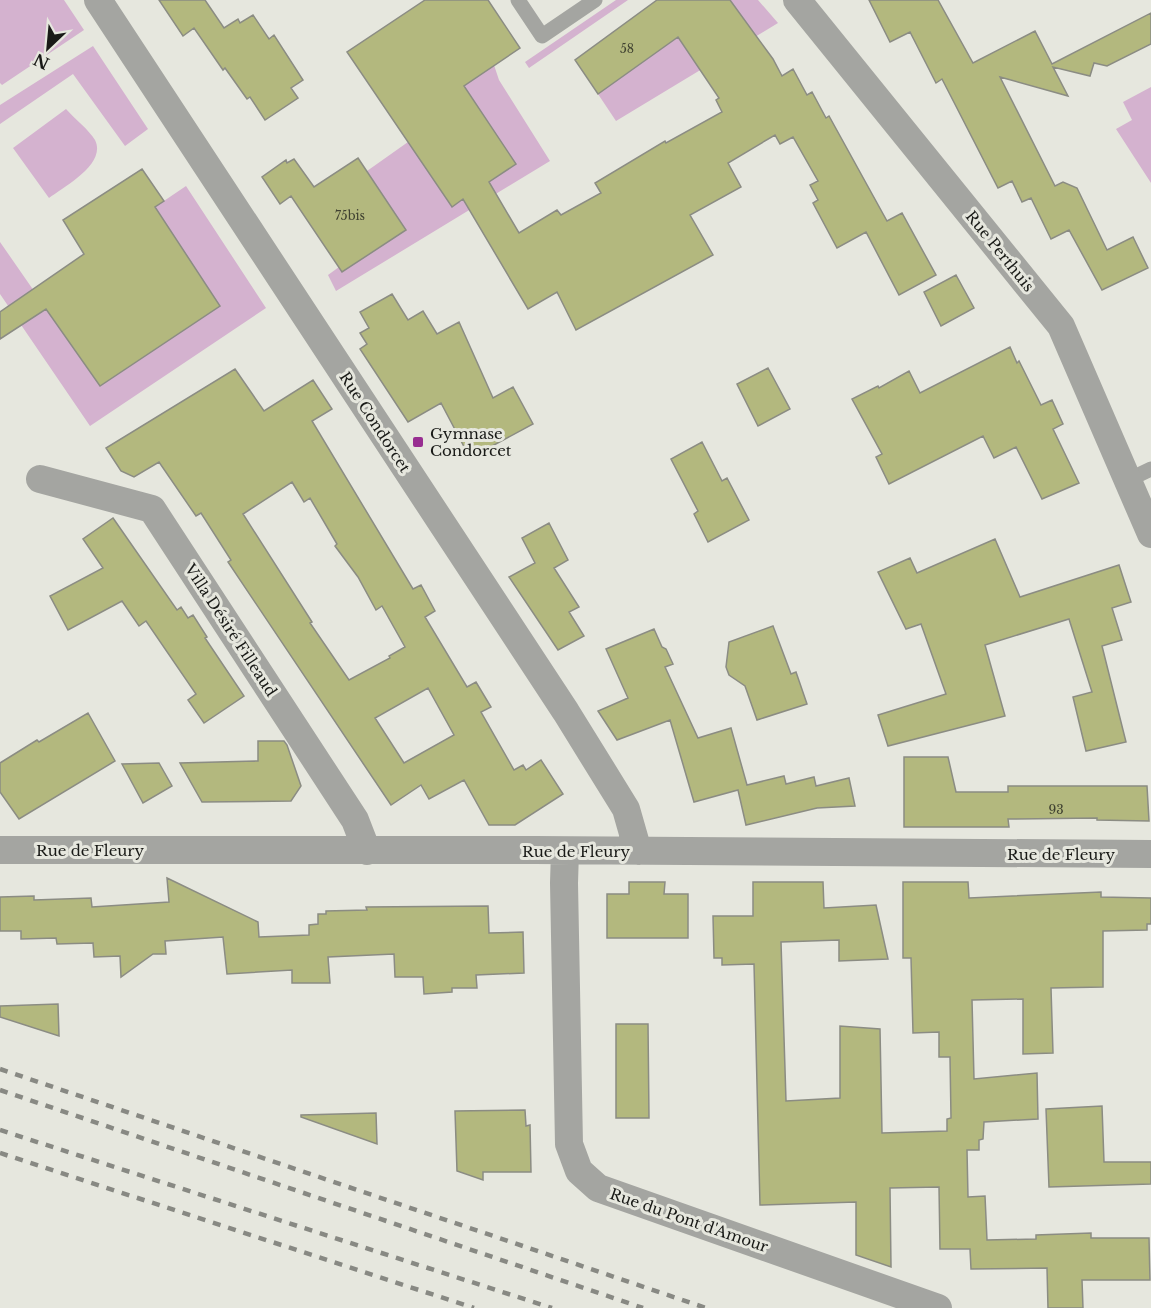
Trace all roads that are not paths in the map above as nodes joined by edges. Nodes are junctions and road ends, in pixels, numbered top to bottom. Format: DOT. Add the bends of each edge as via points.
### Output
graph roads {
  1 [pos="98,0"];
  2 [pos="518,0"];
  3 [pos="595,0"];
  4 [pos="797,0"];
  5 [pos="1140,474"];
  6 [pos="40,479"];
  7 [pos="1151,534"];
  8 [pos="0,850"];
  9 [pos="367,851"];
  10 [pos="565,851"];
  11 [pos="638,851"];
  12 [pos="1151,854"];
  13 [pos="938,1308"];
  1 -- 11 [label="street, Rue Condorcet" via="566,712 626,809"];
  2 -- 3 [label="lane" via="542,36"];
  4 -- 5 [label="street, Rue Perthuis" via="1061,326"];
  5 -- 7 [label="street, Rue Perthuis"];
  6 -- 9 [label="street, Villa Désiré Filleaud" via="152,509 355,820"];
  8 -- 9 [label="street, Rue de Fleury"];
  9 -- 10 [label="street, Rue de Fleury"];
  10 -- 11 [label="street, Rue de Fleury"];
  10 -- 13 [label="street, Rue du Pont d'Amour" via="569,1144 579,1171 598,1188"];
  11 -- 12 [label="street, Rue de Fleury"];
}
